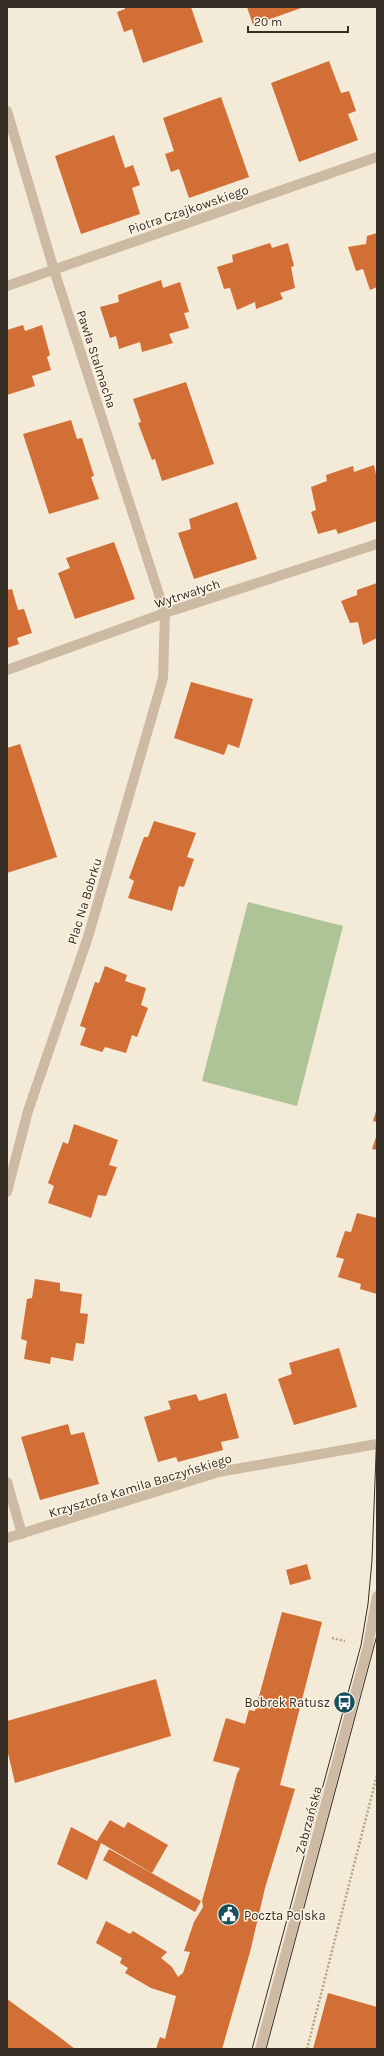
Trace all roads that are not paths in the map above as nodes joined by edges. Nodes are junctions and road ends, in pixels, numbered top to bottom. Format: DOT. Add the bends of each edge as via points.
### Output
graph roads {
  1 [pos="7,111"];
  2 [pos="377,157"];
  3 [pos="54,270"];
  4 [pos="7,286"];
  5 [pos="377,544"];
  6 [pos="165,613"];
  7 [pos="7,670"];
  8 [pos="7,1192"];
  9 [pos="377,1444"];
  10 [pos="7,1482"];
  11 [pos="22,1534"];
  12 [pos="7,1538"];
  13 [pos="377,1596"];
  14 [pos="260,2049"];
  1 -- 3 [label="street, Pawła Stalmacha"];
  2 -- 3 [label="street, Piotra Czajkowskiego"];
  3 -- 4 [label="street, Piotra Czajkowskiego"];
  3 -- 6 [label="street, Pawła Stalmacha"];
  5 -- 6 [label="street, Wytrwałych"];
  6 -- 7 [label="street, Wytrwałych"];
  6 -- 8 [label="street, Plac Na Bobrku" via="163,678 88,937 28,1111"];
  9 -- 11 [label="street, Krzysztofa Kamila Baczyńskiego" via="219,1472"];
  10 -- 11 [label="street"];
  11 -- 12 [label="street, Krzysztofa Kamila Baczyńskiego"];
  13 -- 14 [label="street, Zabrzańska" via="368,1646"];
}
